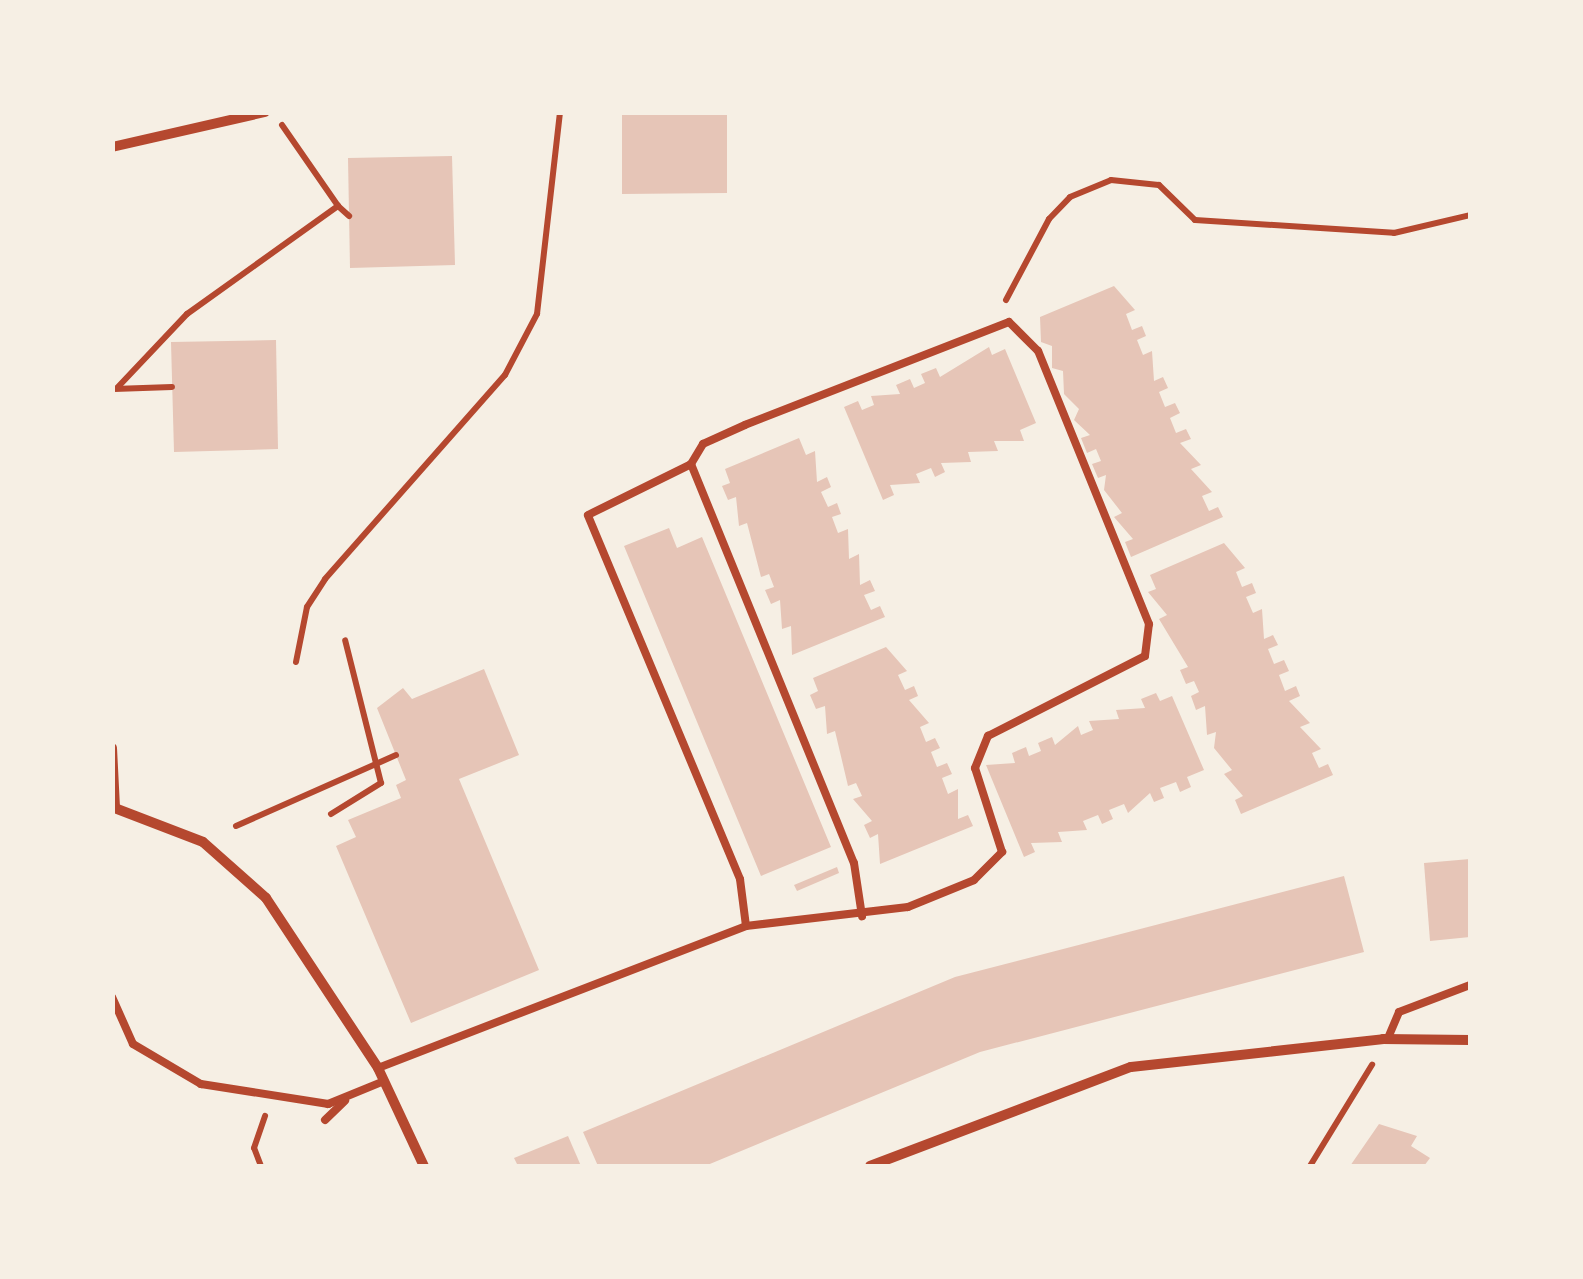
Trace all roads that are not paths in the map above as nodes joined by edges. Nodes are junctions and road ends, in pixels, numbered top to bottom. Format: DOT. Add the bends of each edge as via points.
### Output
graph roads {
  1 [pos="264,112"];
  2 [pos="112,147"];
  3 [pos="691,464"];
  4 [pos="112,748"];
  5 [pos="114,807"];
  6 [pos="862,916"];
  7 [pos="746,926"];
  8 [pos="1470,984"];
  9 [pos="112,997"];
  10 [pos="1386,1038"];
  11 [pos="1470,1040"];
  12 [pos="378,1068"];
  13 [pos="384,1081"];
  14 [pos="345,1101"];
  15 [pos="325,1120"];
  16 [pos="424,1166"];
  17 [pos="870,1166"];
  1 -- 2 [label="street"];
  3 -- 6 [label="lane" via="854,863"];
  3 -- 6 [label="lane" via="703,444 999,320 1038,351 1149,624 1141,662 988,736 975,768 1002,835 993,867 908,907"];
  3 -- 7 [label="lane" via="588,515 740,879"];
  4 -- 5 [label="street"];
  5 -- 12 [label="street" via="203,842 266,898"];
  6 -- 7 [label="lane"];
  7 -- 12 [label="lane"];
  8 -- 10 [label="lane" via="1399,1012"];
  9 -- 14 [label="lane" via="133,1044 172,1072 245,1093"];
  10 -- 11 [label="street"];
  10 -- 17 [label="street" via="1132,1067"];
  12 -- 13 [label="street"];
  13 -- 14 [label="lane"];
  13 -- 16 [label="street"];
  14 -- 15 [label="lane"];
}
